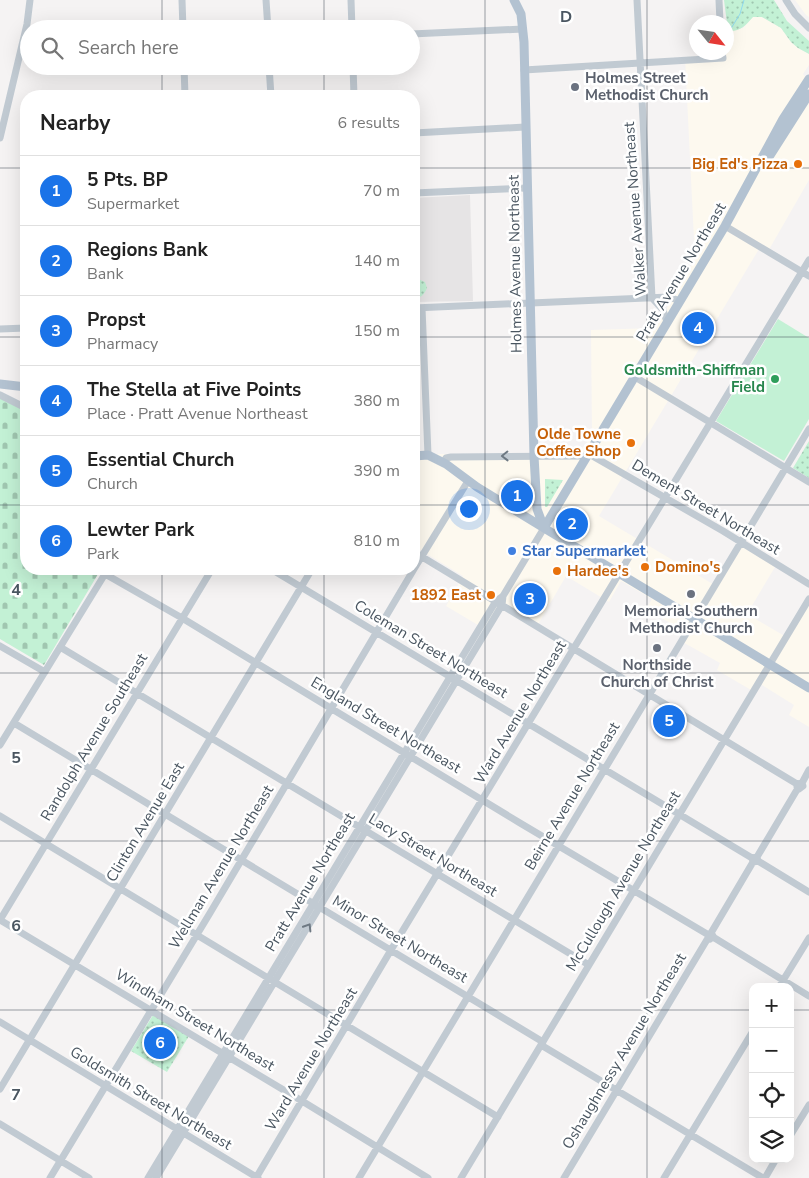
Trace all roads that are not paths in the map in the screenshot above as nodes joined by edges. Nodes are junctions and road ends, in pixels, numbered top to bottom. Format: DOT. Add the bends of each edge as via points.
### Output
graph roads {
  1 [pos="30,0"];
  2 [pos="182,0"];
  3 [pos="266,0"];
  4 [pos="351,0"];
  5 [pos="514,0"];
  6 [pos="637,0"];
  7 [pos="719,0"];
  8 [pos="786,0"];
  9 [pos="720,15"];
  10 [pos="28,20"];
  11 [pos="183,20"];
  12 [pos="267,20"];
  13 [pos="352,20"];
  14 [pos="809,28"];
  15 [pos="523,29"];
  16 [pos="420,34"];
  17 [pos="20,54"];
  18 [pos="689,59"];
  19 [pos="640,64"];
  20 [pos="524,70"];
  21 [pos="184,75"];
  22 [pos="270,75"];
  23 [pos="353,75"];
  24 [pos="809,79"];
  25 [pos="185,90"];
  26 [pos="271,90"];
  27 [pos="354,90"];
  28 [pos="809,94"];
  29 [pos="525,128"];
  30 [pos="420,133"];
  31 [pos="0,138"];
  32 [pos="527,188"];
  33 [pos="420,193"];
  34 [pos="744,193"];
  35 [pos="725,226"];
  36 [pos="809,260"];
  37 [pos="806,274"];
  38 [pos="652,298"];
  39 [pos="680,301"];
  40 [pos="530,304"];
  41 [pos="422,308"];
  42 [pos="668,322"];
  43 [pos="20,328"];
  44 [pos="0,329"];
  45 [pos="635,377"];
  46 [pos="0,384"];
  47 [pos="20,386"];
  48 [pos="0,395"];
  49 [pos="20,405"];
  50 [pos="710,422"];
  51 [pos="809,428"];
  52 [pos="588,455"];
  53 [pos="420,456"];
  54 [pos="428,456"];
  55 [pos="534,456"];
  56 [pos="420,461"];
  57 [pos="443,463"];
  58 [pos="785,468"];
  59 [pos="468,480"];
  60 [pos="809,482"];
  61 [pos="664,497"];
  62 [pos="544,528"];
  63 [pos="740,542"];
  64 [pos="420,550"];
  65 [pos="420,556"];
  66 [pos="619,573"];
  67 [pos="105,575"];
  68 [pos="113,575"];
  69 [pos="208,575"];
  70 [pos="281,575"];
  71 [pos="308,575"];
  72 [pos="410,575"];
  73 [pos="809,584"];
  74 [pos="301,587"];
  75 [pos="809,599"];
  76 [pos="499,603"];
  77 [pos="182,618"];
  78 [pos="695,618"];
  79 [pos="377,632"];
  80 [pos="0,646"];
  81 [pos="60,647"];
  82 [pos="574,648"];
  83 [pos="256,663"];
  84 [pos="769,664"];
  85 [pos="45,672"];
  86 [pos="453,678"];
  87 [pos="809,688"];
  88 [pos="137,694"];
  89 [pos="650,694"];
  90 [pos="331,708"];
  91 [pos="14,722"];
  92 [pos="529,724"];
  93 [pos="211,738"];
  94 [pos="724,740"];
  95 [pos="0,744"];
  96 [pos="408,755"];
  97 [pos="91,769"];
  98 [pos="604,770"];
  99 [pos="809,770"];
  100 [pos="286,784"];
  101 [pos="802,787"];
  102 [pos="483,800"];
  103 [pos="166,813"];
  104 [pos="679,815"];
  105 [pos="0,816"];
  106 [pos="363,829"];
  107 [pos="46,844"];
  108 [pos="559,845"];
  109 [pos="241,859"];
  110 [pos="755,860"];
  111 [pos="438,874"];
  112 [pos="121,889"];
  113 [pos="634,889"];
  114 [pos="809,892"];
  115 [pos="317,904"];
  116 [pos="0,920"];
  117 [pos="514,920"];
  118 [pos="197,936"];
  119 [pos="710,936"];
  120 [pos="809,938"];
  121 [pos="391,950"];
  122 [pos="76,964"];
  123 [pos="589,965"];
  124 [pos="271,980"];
  125 [pos="780,983"];
  126 [pos="782,983"];
  127 [pos="794,990"];
  128 [pos="468,996"];
  129 [pos="809,996"];
  130 [pos="152,1010"];
  131 [pos="0,1022"];
  132 [pos="347,1025"];
  133 [pos="749,1038"];
  134 [pos="30,1040"];
  135 [pos="542,1043"];
  136 [pos="225,1056"];
  137 [pos="423,1071"];
  138 [pos="106,1087"];
  139 [pos="0,1089"];
  140 [pos="616,1091"];
  141 [pos="302,1101"];
  142 [pos="809,1105"];
  143 [pos="498,1117"];
  144 [pos="0,1124"];
  145 [pos="794,1129"];
  146 [pos="181,1130"];
  147 [pos="690,1135"];
  148 [pos="377,1147"];
  149 [pos="60,1161"];
  150 [pos="773,1163"];
  151 [pos="50,1178"];
  152 [pos="89,1178"];
  153 [pos="148,1178"];
  154 [pos="156,1178"];
  155 [pos="257,1178"];
  156 [pos="359,1178"];
  157 [pos="428,1178"];
  158 [pos="461,1178"];
  159 [pos="564,1178"];
  160 [pos="664,1178"];
  161 [pos="764,1178"];
  1 -- 10 [label="street"];
  2 -- 11 [label="street"];
  3 -- 12 [label="street"];
  4 -- 13 [label="street"];
  5 -- 15 [label="main road, Holmes Avenue Northeast" via="521,14"];
  6 -- 19 [label="street, Walker Avenue Northeast"];
  7 -- 9 [label="street"];
  8 -- 14 [label="street"];
  15 -- 16 [label="street"];
  15 -- 20 [label="main road, Holmes Avenue Northeast"];
  17 -- 31 [label="street"];
  18 -- 19 [label="street"];
  19 -- 20 [label="street"];
  19 -- 38 [label="street, Walker Avenue Northeast"];
  20 -- 29 [label="main road, Holmes Avenue Northeast"];
  21 -- 25 [label="street"];
  22 -- 26 [label="street"];
  23 -- 27 [label="street"];
  24 -- 34 [label="main road, Pratt Avenue Northeast" via="783,119"];
  28 -- 34 [label="main road, Pratt Avenue Northeast"];
  29 -- 30 [label="street"];
  29 -- 32 [label="main road, Holmes Avenue Northeast"];
  32 -- 33 [label="street"];
  32 -- 40 [label="main road, Holmes Avenue Northeast"];
  34 -- 35 [label="main road, Pratt Avenue Northeast"];
  35 -- 37 [label="street"];
  35 -- 39 [label="main road, Pratt Avenue Northeast"];
  36 -- 37 [label="street, Ward Avenue Northeast"];
  37 -- 50 [label="street, Ward Avenue Northeast"];
  38 -- 39 [label="street" via="670,297"];
  38 -- 40 [label="street"];
  38 -- 42 [label="street, Walker Avenue Northeast"];
  39 -- 42 [label="main road, Pratt Avenue Northeast"];
  40 -- 41 [label="street"];
  40 -- 55 [label="main road, Holmes Avenue Northeast"];
  41 -- 54 [label="street"];
  42 -- 45 [label="main road, Pratt Avenue Northeast"];
  43 -- 44 [label="street"];
  45 -- 50 [label="street"];
  45 -- 52 [label="main road, Pratt Avenue Northeast"];
  46 -- 47 [label="main road"];
  48 -- 49 [label="street"];
  50 -- 58 [label="street"];
  50 -- 61 [label="street, Ward Avenue Northeast"];
  51 -- 58 [label="street, Beirne Avenue Northeast"];
  52 -- 55 [label="street, Dement Street Northeast"];
  52 -- 61 [label="street, Dement Street Northeast"];
  52 -- 62 [label="main road, Pratt Avenue Northeast"];
  53 -- 54 [label="main road"];
  54 -- 57 [label="main road"];
  55 -- 57 [label="street, Dement Street Northeast, one-way" via="451,457"];
  55 -- 62 [label="main road, Holmes Avenue Northeast" via="537,509"];
  56 -- 59 [label="main road" via="429,462"];
  57 -- 59 [label="main road"];
  58 -- 60 [label="street"];
  58 -- 63 [label="street, Beirne Avenue Northeast"];
  59 -- 62 [label="main road"];
  59 -- 64 [label="street, Wellman Avenue Northeast"];
  61 -- 63 [label="street, Dement Street Northeast"];
  61 -- 66 [label="street, Ward Avenue Northeast"];
  62 -- 66 [label="main road"];
  62 -- 76 [label="street, Pratt Avenue Northeast"];
  63 -- 73 [label="street, Dement Street Northeast"];
  63 -- 78 [label="street, Beirne Avenue Northeast"];
  65 -- 76 [label="street"];
  66 -- 78 [label="main road"];
  66 -- 82 [label="street, Ward Avenue Northeast"];
  67 -- 81 [label="street"];
  68 -- 77 [label="street, England Street Northeast"];
  69 -- 77 [label="street, Randolph Avenue Southeast"];
  70 -- 74 [label="street, Coleman Street Northeast"];
  71 -- 74 [label="street, Clinton Avenue East"];
  72 -- 79 [label="street, Wellman Avenue Northeast"];
  74 -- 79 [label="street, Coleman Street Northeast"];
  74 -- 83 [label="street, Clinton Avenue East"];
  75 -- 84 [label="street, McCullough Avenue Northeast"];
  76 -- 82 [label="street"];
  76 -- 86 [label="street, Pratt Avenue Northeast"];
  77 -- 83 [label="street, England Street Northeast"];
  77 -- 88 [label="street, Randolph Avenue Southeast"];
  78 -- 84 [label="main road"];
  78 -- 89 [label="street, Beirne Avenue Northeast"];
  79 -- 86 [label="street, Coleman Street Northeast"];
  79 -- 90 [label="street, Wellman Avenue Northeast"];
  80 -- 85 [label="street"];
  81 -- 85 [label="street"];
  81 -- 88 [label="street, Lacy Street Northeast"];
  82 -- 89 [label="street"];
  82 -- 92 [label="street, Ward Avenue Northeast"];
  83 -- 90 [label="street, England Street Northeast"];
  83 -- 93 [label="street, Clinton Avenue East"];
  84 -- 87 [label="main road"];
  84 -- 94 [label="street, McCullough Avenue Northeast"];
  85 -- 91 [label="street"];
  86 -- 92 [label="street, Coleman Street Northeast"];
  86 -- 96 [label="street, Pratt Avenue Northeast"];
  88 -- 93 [label="street, Lacy Street Northeast"];
  88 -- 97 [label="street, Randolph Avenue Southeast"];
  89 -- 94 [label="street"];
  89 -- 98 [label="street, Beirne Avenue Northeast"];
  90 -- 96 [label="street, England Street Northeast"];
  90 -- 100 [label="street, Wellman Avenue Northeast"];
  91 -- 95 [label="street"];
  91 -- 97 [label="street, Minor Street Northeast"];
  92 -- 98 [label="street, Coleman Street Northeast"];
  92 -- 102 [label="street, Ward Avenue Northeast"];
  93 -- 100 [label="street, Lacy Street Northeast"];
  93 -- 103 [label="street, Clinton Avenue East"];
  94 -- 101 [label="street"];
  94 -- 104 [label="street, McCullough Avenue Northeast"];
  96 -- 102 [label="street, England Street Northeast"];
  96 -- 106 [label="street, Pratt Avenue Northeast"];
  97 -- 103 [label="street, Minor Street Northeast"];
  97 -- 107 [label="street, Randolph Avenue Southeast"];
  98 -- 104 [label="street, Coleman Street Northeast"];
  98 -- 108 [label="street, Beirne Avenue Northeast"];
  99 -- 101 [label="street, Oshaughnessy Avenue Northeast"];
  100 -- 106 [label="street, Lacy Street Northeast"];
  100 -- 109 [label="street, Wellman Avenue Northeast"];
  101 -- 110 [label="street, Oshaughnessy Avenue Northeast"];
  102 -- 108 [label="street, England Street Northeast"];
  102 -- 111 [label="street, Ward Avenue Northeast"];
  103 -- 109 [label="street, Minor Street Northeast"];
  103 -- 112 [label="street, Clinton Avenue East"];
  104 -- 110 [label="street, Coleman Street Northeast"];
  104 -- 113 [label="street, McCullough Avenue Northeast"];
  105 -- 107 [label="street"];
  106 -- 111 [label="street, Lacy Street Northeast"];
  106 -- 115 [label="street, Pratt Avenue Northeast"];
  107 -- 112 [label="street"];
  107 -- 116 [label="street, Randolph Avenue Southeast"];
  108 -- 113 [label="street, England Street Northeast"];
  108 -- 117 [label="street, Beirne Avenue Northeast"];
  109 -- 115 [label="street, Minor Street Northeast"];
  109 -- 118 [label="street, Wellman Avenue Northeast"];
  110 -- 114 [label="street, Coleman Street Northeast"];
  110 -- 119 [label="street, Oshaughnessy Avenue Northeast"];
  111 -- 117 [label="street, Lacy Street Northeast"];
  111 -- 121 [label="street, Ward Avenue Northeast"];
  112 -- 118 [label="street"];
  112 -- 122 [label="street, Clinton Avenue East"];
  113 -- 119 [label="street, England Street Northeast"];
  113 -- 123 [label="street, McCullough Avenue Northeast"];
  115 -- 121 [label="street, Minor Street Northeast"];
  115 -- 124 [label="street, Pratt Avenue Northeast"];
  116 -- 122 [label="street, Windham Street Northeast"];
  117 -- 123 [label="street, Lacy Street Northeast"];
  117 -- 128 [label="street, Beirne Avenue Northeast"];
  118 -- 124 [label="street"];
  118 -- 130 [label="street, Wellman Avenue Northeast"];
  119 -- 125 [label="street, England Street Northeast"];
  119 -- 140 [label="street, Oshaughnessy Avenue Northeast"];
  120 -- 126 [label="street"];
  121 -- 128 [label="street, Minor Street Northeast"];
  121 -- 132 [label="street, Ward Avenue Northeast"];
  122 -- 130 [label="street, Windham Street Northeast"];
  122 -- 134 [label="street, Clinton Avenue East"];
  123 -- 135 [label="street, McCullough Avenue Northeast"];
  124 -- 132 [label="street"];
  124 -- 136 [label="street, Pratt Avenue Northeast"];
  127 -- 129 [label="street, England Street Northeast"];
  128 -- 135 [label="street, Minor Street Northeast"];
  128 -- 137 [label="street, Beirne Avenue Northeast"];
  130 -- 136 [label="street, Windham Street Northeast"];
  130 -- 138 [label="street, Wellman Avenue Northeast"];
  131 -- 134 [label="street, Goldsmith Street Northeast"];
  132 -- 137 [label="street"];
  132 -- 141 [label="street, Ward Avenue Northeast"];
  133 -- 147 [label="street"];
  134 -- 138 [label="street, Goldsmith Street Northeast"];
  134 -- 139 [label="street, Clinton Avenue East"];
  135 -- 140 [label="street, Minor Street Northeast"];
  135 -- 143 [label="street, McCullough Avenue Northeast"];
  136 -- 141 [label="street, Windham Street Northeast"];
  136 -- 146 [label="street, Pratt Avenue Northeast"];
  137 -- 143 [label="street"];
  137 -- 148 [label="street, Beirne Avenue Northeast"];
  138 -- 146 [label="street, Goldsmith Street Northeast"];
  138 -- 149 [label="street, Wellman Avenue Northeast"];
  140 -- 147 [label="street, Minor Street Northeast"];
  140 -- 159 [label="street, Oshaughnessy Avenue Northeast"];
  141 -- 148 [label="street, Windham Street Northeast"];
  141 -- 155 [label="street, Ward Avenue Northeast"];
  142 -- 145 [label="street"];
  143 -- 158 [label="street, McCullough Avenue Northeast"];
  144 -- 149 [label="street"];
  146 -- 153 [label="street, Pratt Avenue Northeast"];
  146 -- 154 [label="street, Pratt Avenue Northeast"];
  146 -- 155 [label="street, Goldsmith Street Northeast"];
  147 -- 160 [label="street"];
  147 -- 161 [label="street, Minor Street Northeast"];
  148 -- 156 [label="street, Beirne Avenue Northeast"];
  148 -- 157 [label="street, Windham Street Northeast"];
  149 -- 151 [label="street, Wellman Avenue Northeast"];
  149 -- 152 [label="street"];
  150 -- 161 [label="street"];
}
